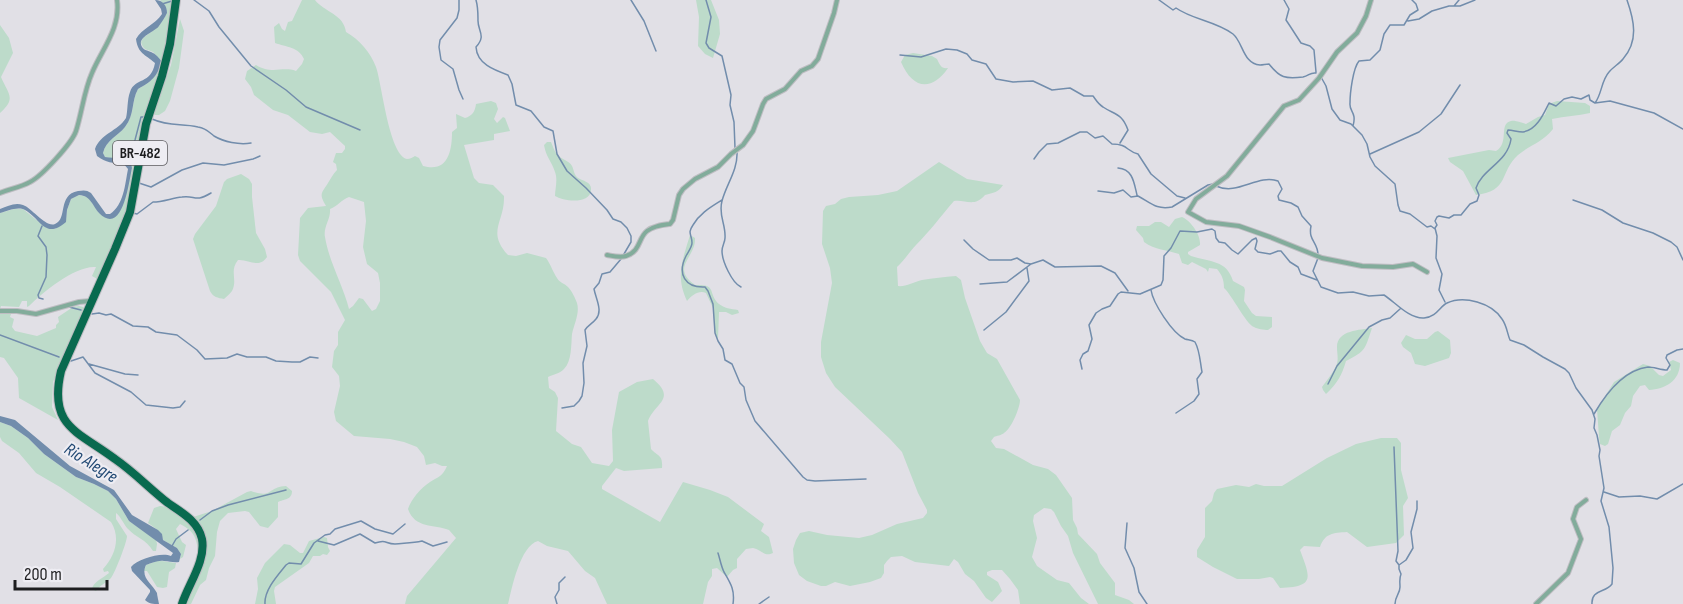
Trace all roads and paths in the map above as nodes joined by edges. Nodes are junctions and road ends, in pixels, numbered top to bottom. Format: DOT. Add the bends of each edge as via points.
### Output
graph roads {
  1 [pos="117,0"];
  2 [pos="176,0"];
  3 [pos="837,0"];
  4 [pos="1371,0"];
  5 [pos="0,193"];
  6 [pos="607,255"];
  7 [pos="1427,272"];
  8 [pos="91,302"];
  9 [pos="0,311"];
  10 [pos="1586,500"];
  11 [pos="183,604"];
  12 [pos="1536,604"];
  1 -- 5 [label="street" via="117,20 89,79 72,139 34,180"];
  2 -- 8 [label="highway, BR-482" via="170,44 146,124 130,212"];
  3 -- 6 [label="street" via="818,59 784,89 766,99 745,143 714,170 683,189 671,223 647,231 639,246 627,256"];
  4 -- 7 [label="street" via="1357,33 1337,52 1319,78 1299,100 1284,106 1227,176 1196,199 1188,212 1206,222 1239,226 1322,258 1362,266 1413,264"];
  8 -- 9 [label="street" via="36,314"];
  8 -- 11 [label="highway, BR-482" via="61,371 57,393 60,408 76,433 117,460 197,527 202,540 201,558"];
  10 -- 12 [label="street" via="1577,507 1572,519 1581,538 1573,564"];
}
